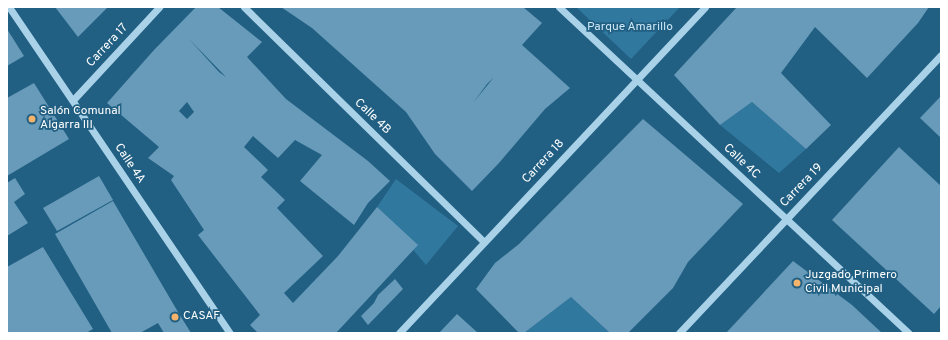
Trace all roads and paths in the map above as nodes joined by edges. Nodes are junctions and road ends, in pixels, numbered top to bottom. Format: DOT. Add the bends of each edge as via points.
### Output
graph roads {
  1 [pos="9,7"];
  2 [pos="159,7"];
  3 [pos="244,7"];
  4 [pos="559,7"];
  5 [pos="706,7"];
  6 [pos="941,55"];
  7 [pos="637,80"];
  8 [pos="73,100"];
  9 [pos="786,219"];
  10 [pos="484,242"];
  11 [pos="230,333"];
  12 [pos="399,333"];
  13 [pos="679,333"];
  14 [pos="908,333"];
  1 -- 8 [label="street, Calle 4A"];
  2 -- 8 [label="street, Carrera 17"];
  3 -- 10 [label="street, Calle 4B"];
  4 -- 7 [label="street, Calle 4C"];
  5 -- 7 [label="street, Carrera 18"];
  6 -- 9 [label="street, Carrera 19"];
  7 -- 9 [label="street, Calle 4C"];
  7 -- 10 [label="street, Carrera 18"];
  8 -- 11 [label="street, Calle 4A"];
  9 -- 13 [label="street, Carrera 19"];
  9 -- 14 [label="street, Calle 4C"];
  10 -- 12 [label="street, Carrera 18"];
}
